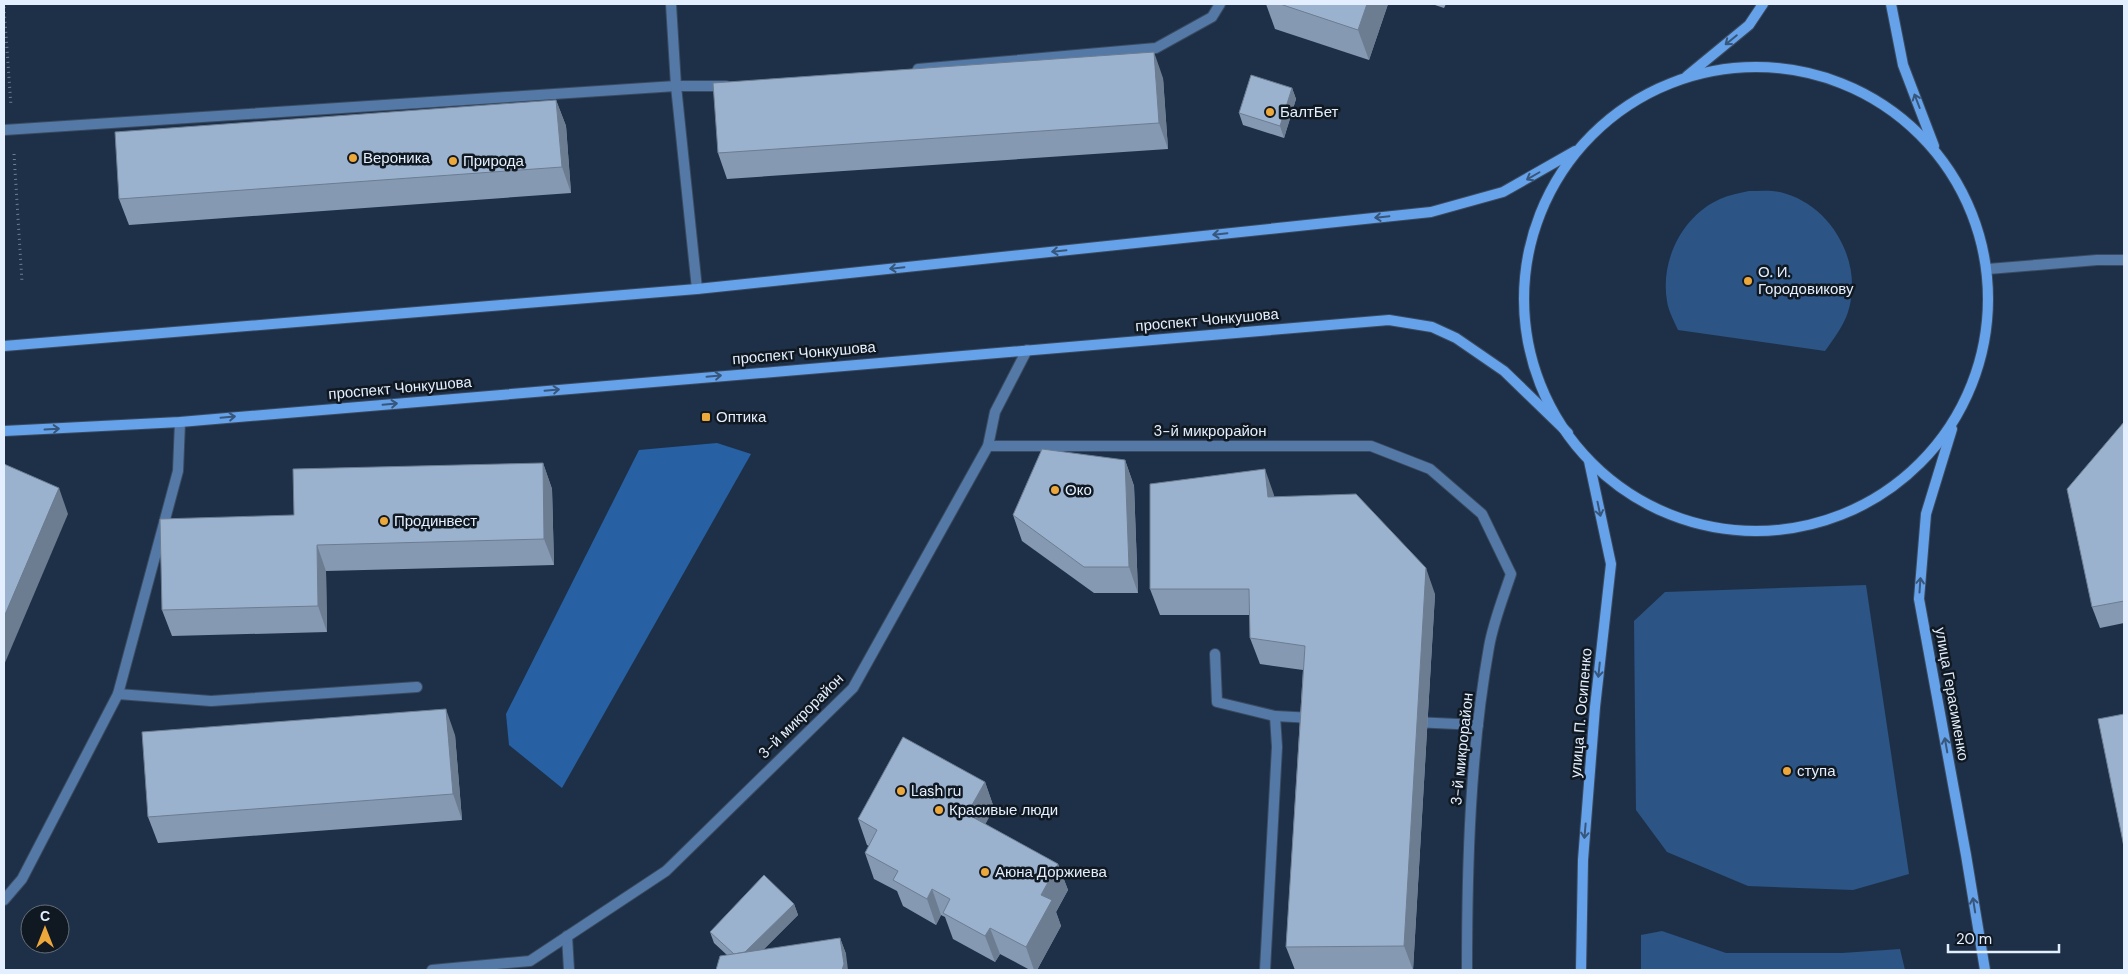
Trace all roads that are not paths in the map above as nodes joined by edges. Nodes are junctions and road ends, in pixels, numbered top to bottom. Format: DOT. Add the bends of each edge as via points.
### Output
graph roads {
  1 [pos="671,4"];
  2 [pos="1220,4"];
  3 [pos="1763,4"];
  4 [pos="1891,4"];
  5 [pos="909,70"];
  6 [pos="1687,76"];
  7 [pos="741,85"];
  8 [pos="676,86"];
  9 [pos="4,130"];
  10 [pos="1934,147"];
  11 [pos="1575,152"];
  12 [pos="2124,260"];
  13 [pos="1988,270"];
  14 [pos="697,289"];
  15 [pos="4,346"];
  16 [pos="1028,350"];
  17 [pos="180,422"];
  18 [pos="1954,425"];
  19 [pos="4,432"];
  20 [pos="1568,433"];
  21 [pos="988,446"];
  22 [pos="1588,461"];
  23 [pos="1216,654"];
  24 [pos="417,687"];
  25 [pos="118,694"];
  26 [pos="1275,716"];
  27 [pos="1323,718"];
  28 [pos="1401,722"];
  29 [pos="1478,725"];
  30 [pos="4,900"];
  31 [pos="567,936"];
  32 [pos="432,970"];
  33 [pos="569,970"];
  34 [pos="1265,970"];
  35 [pos="1467,970"];
  36 [pos="1581,970"];
  37 [pos="1985,970"];
  1 -- 8 [label="street"];
  2 -- 5 [label="street" via="1212,17 1156,48"];
  3 -- 6 [label="main road, one-way" via="1749,25"];
  10 -- 4 [label="main road, one-way" via="1903,64"];
  6 -- 10 [label="main road" via="1754,66 1821,75 1883,103"];
  6 -- 11 [label="main road" via="1626,106"];
  7 -- 8 [label="street" via="711,88"];
  8 -- 9 [label="street"];
  8 -- 14 [label="street"];
  10 -- 13 [label="main road, улица Герасименко" via="1970,205"];
  11 -- 14 [label="main road, one-way" via="1503,192 1431,212"];
  11 -- 20 [label="main road" via="1540,210 1524,275 1527,343 1549,407"];
  12 -- 13 [label="street"];
  13 -- 18 [label="main road, улица Герасименко" via="1985,350"];
  14 -- 15 [label="main road"];
  17 -- 16 [label="main road, проспект Чонкушова, one-way"];
  16 -- 20 [label="main road, проспект Чонкушова" via="1389,320 1432,327 1456,338 1504,371"];
  16 -- 21 [label="street" via="995,412"];
  19 -- 17 [label="main road, проспект Чонкушова, one-way"];
  17 -- 25 [label="street" via="178,471"];
  18 -- 22 [label="main road" via="1899,484 1840,517 1774,532 1706,526 1642,503"];
  37 -- 18 [label="main road, улица Герасименко, one-way" via="1919,599 1926,514"];
  20 -- 22 [label="main road"];
  21 -- 29 [label="street, 3-й микрорайон" via="1371,446 1430,469 1482,514 1511,574 1489,646"];
  21 -- 31 [label="street, 3-й микрорайон" via="853,688 666,871"];
  22 -- 36 [label="main road, улица П. Осипенко, one-way" via="1611,564 1583,860"];
  23 -- 26 [label="street" via="1217,702"];
  24 -- 25 [label="street" via="211,701"];
  25 -- 30 [label="street" via="22,879"];
  26 -- 27 [label="street"];
  26 -- 34 [label="street" via="1278,747"];
  28 -- 29 [label="street"];
  29 -- 35 [label="street, 3-й микрорайон" via="1467,881"];
  31 -- 32 [label="street, 3-й микрорайон" via="530,961"];
  31 -- 33 [label="street"];
}
